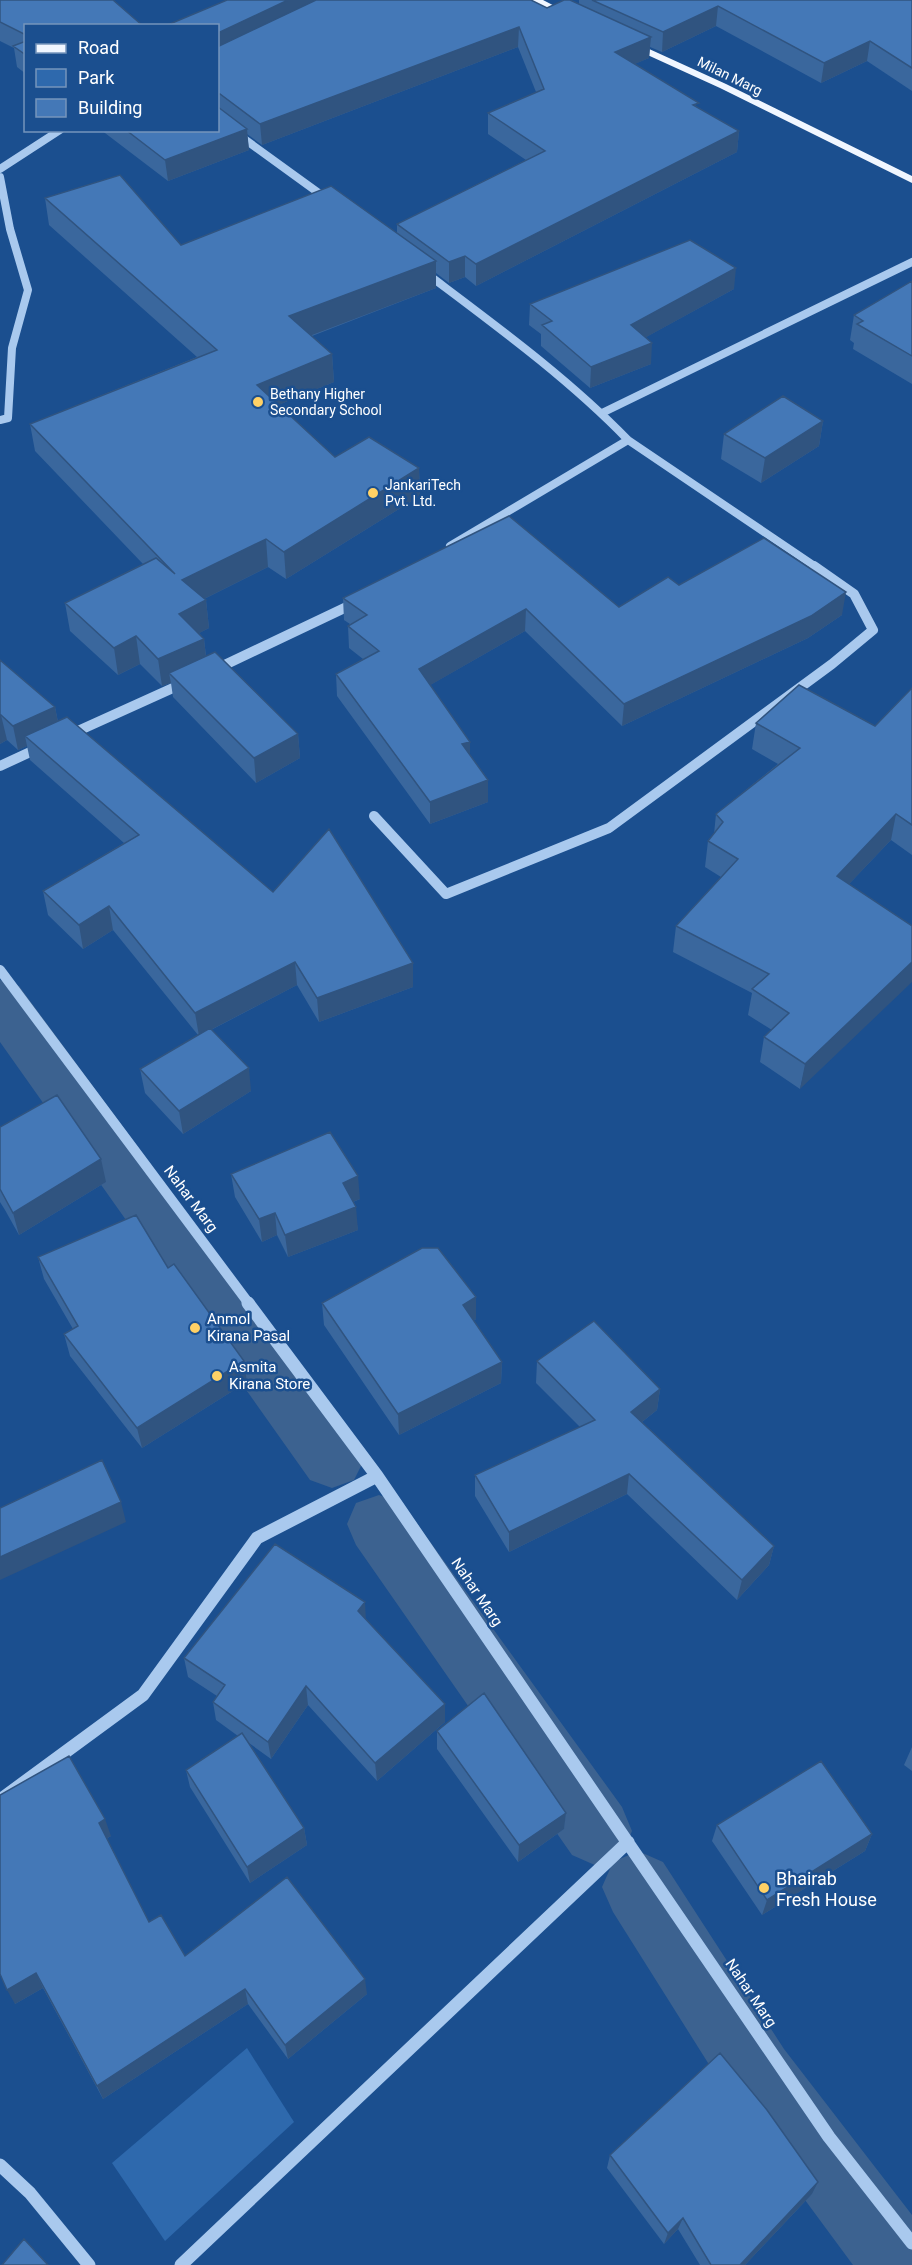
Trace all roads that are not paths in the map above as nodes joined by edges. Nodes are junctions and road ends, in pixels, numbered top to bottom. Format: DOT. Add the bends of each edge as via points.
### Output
graph roads {
  1 [pos="535,0"];
  2 [pos="574,19"];
  3 [pos="627,43"];
  4 [pos="219,121"];
  5 [pos="57,132"];
  6 [pos="0,170"];
  7 [pos="0,177"];
  8 [pos="912,180"];
  9 [pos="332,203"];
  10 [pos="912,262"];
  11 [pos="416,266"];
  12 [pos="602,413"];
  13 [pos="0,420"];
  14 [pos="628,440"];
  15 [pos="441,552"];
  16 [pos="360,600"];
  17 [pos="208,672"];
  18 [pos="188,681"];
  19 [pos="63,738"];
  20 [pos="52,742"];
  21 [pos="0,766"];
  22 [pos="374,816"];
  23 [pos="0,970"];
  24 [pos="377,1476"];
  25 [pos="0,1800"];
  26 [pos="628,1842"];
  27 [pos="1,2167"];
  28 [pos="912,2243"];
  29 [pos="89,2265"];
  30 [pos="181,2265"];
  1 -- 2 [label="main road"];
  3 -- 8 [label="main road, Milan Marg"];
  4 -- 9 [label="street"];
  5 -- 6 [label="street"];
  7 -- 13 [label="street" via="28,290 12,348 8,418"];
  10 -- 12 [label="street"];
  11 -- 12 [label="street"];
  12 -- 14 [label="street"];
  14 -- 15 [label="street"];
  14 -- 22 [label="street" via="854,594 873,630 609,828 446,894"];
  16 -- 17 [label="street"];
  18 -- 19 [label="street"];
  20 -- 21 [label="street"];
  23 -- 24 [label="street, Nahar Marg"];
  24 -- 25 [label="street" via="257,1538 143,1695"];
  24 -- 26 [label="street, Nahar Marg"];
  26 -- 28 [label="street, Nahar Marg" via="829,2137"];
  26 -- 30 [label="street"];
  27 -- 29 [label="street" via="30,2193"];
}
